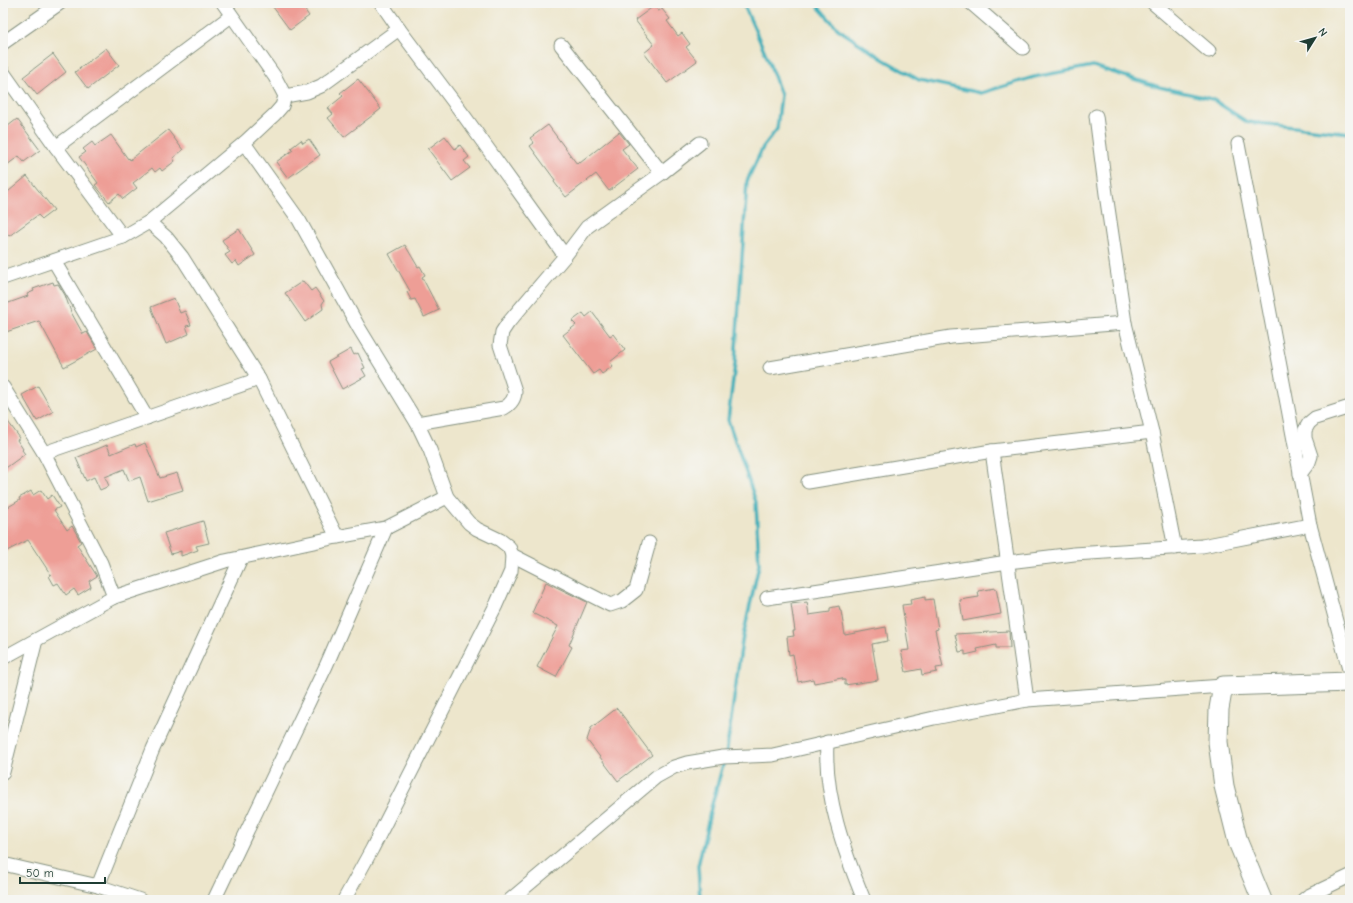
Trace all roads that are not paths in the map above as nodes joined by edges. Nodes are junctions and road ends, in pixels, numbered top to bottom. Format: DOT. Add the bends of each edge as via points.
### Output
graph roads {
  1 [pos="60,3"];
  2 [pos="223,3"];
  3 [pos="381,3"];
  4 [pos="1153,3"];
  5 [pos="974,4"];
  6 [pos="231,16"];
  7 [pos="399,29"];
  8 [pos="3,44"];
  9 [pos="560,45"];
  10 [pos="1023,48"];
  11 [pos="1209,51"];
  12 [pos="3,72"];
  13 [pos="285,96"];
  14 [pos="1096,116"];
  15 [pos="700,143"];
  16 [pos="244,144"];
  17 [pos="1238,144"];
  18 [pos="56,148"];
  19 [pos="662,173"];
  20 [pos="149,222"];
  21 [pos="123,238"];
  22 [pos="565,256"];
  23 [pos="54,261"];
  24 [pos="3,278"];
  25 [pos="1125,323"];
  26 [pos="770,368"];
  27 [pos="259,379"];
  28 [pos="3,387"];
  29 [pos="1350,407"];
  30 [pos="147,418"];
  31 [pos="417,423"];
  32 [pos="1152,432"];
  33 [pos="992,451"];
  34 [pos="44,453"];
  35 [pos="1300,474"];
  36 [pos="808,482"];
  37 [pos="447,497"];
  38 [pos="1310,524"];
  39 [pos="386,528"];
  40 [pos="338,537"];
  41 [pos="649,543"];
  42 [pos="1175,548"];
  43 [pos="512,555"];
  44 [pos="241,558"];
  45 [pos="1008,562"];
  46 [pos="114,597"];
  47 [pos="767,598"];
  48 [pos="36,640"];
  49 [pos="3,658"];
  50 [pos="1350,673"];
  51 [pos="1350,682"];
  52 [pos="1223,686"];
  53 [pos="1027,700"];
  54 [pos="827,742"];
  55 [pos="3,772"];
  56 [pos="3,864"];
  57 [pos="1350,876"];
  58 [pos="104,892"];
  59 [pos="140,900"];
  60 [pos="214,900"];
  61 [pos="344,900"];
  62 [pos="510,900"];
  63 [pos="864,900"];
  64 [pos="1262,900"];
  65 [pos="1303,900"];
  1 -- 8 [label="street"];
  2 -- 6 [label="street"];
  3 -- 7 [label="street"];
  4 -- 11 [label="street"];
  5 -- 10 [label="street"];
  6 -- 13 [label="street" via="275,76"];
  6 -- 18 [label="street"];
  7 -- 13 [label="street" via="321,86 307,92"];
  7 -- 22 [label="street" via="466,117"];
  9 -- 19 [label="street"];
  12 -- 18 [label="street"];
  13 -- 16 [label="street" via="282,106"];
  14 -- 25 [label="street"];
  15 -- 19 [label="street"];
  16 -- 20 [label="street"];
  16 -- 31 [label="street" via="299,220 359,328"];
  17 -- 35 [label="street"];
  18 -- 21 [label="street"];
  19 -- 22 [label="street" via="587,227"];
  20 -- 21 [label="street"];
  20 -- 27 [label="street" via="166,236 182,257"];
  21 -- 23 [label="street"];
  22 -- 31 [label="street" via="502,332 500,345 515,391 510,405"];
  23 -- 24 [label="street"];
  23 -- 30 [label="street"];
  25 -- 26 [label="street" via="951,337"];
  25 -- 32 [label="street"];
  27 -- 30 [label="street"];
  27 -- 40 [label="street"];
  28 -- 34 [label="street"];
  29 -- 35 [label="street" via="1315,418 1309,423 1305,430 1305,438 1311,456"];
  30 -- 34 [label="street"];
  31 -- 37 [label="street"];
  32 -- 33 [label="street"];
  32 -- 42 [label="street"];
  33 -- 36 [label="street"];
  33 -- 45 [label="street"];
  34 -- 46 [label="street" via="101,563"];
  35 -- 38 [label="street"];
  37 -- 39 [label="street"];
  37 -- 43 [label="street" via="469,524 500,540 509,547"];
  38 -- 42 [label="street" via="1202,546"];
  38 -- 50 [label="street"];
  39 -- 40 [label="street"];
  39 -- 60 [label="street" via="326,666"];
  40 -- 44 [label="street"];
  41 -- 43 [label="street" via="636,590 622,601 610,605"];
  42 -- 45 [label="street" via="1074,554"];
  43 -- 61 [label="street" via="511,570 496,605"];
  44 -- 46 [label="street"];
  44 -- 58 [label="street" via="153,749"];
  45 -- 47 [label="street"];
  45 -- 53 [label="street"];
  46 -- 48 [label="street"];
  48 -- 49 [label="street"];
  48 -- 55 [label="street"];
  51 -- 52 [label="street"];
  52 -- 53 [label="street"];
  52 -- 64 [label="street" via="1218,709 1218,742 1224,786 1238,842"];
  53 -- 54 [label="street"];
  54 -- 62 [label="street" via="773,755 727,757 674,767 656,777"];
  54 -- 63 [label="street" via="828,783 840,832"];
  56 -- 58 [label="street"];
  57 -- 65 [label="street"];
  58 -- 59 [label="street"];
}
